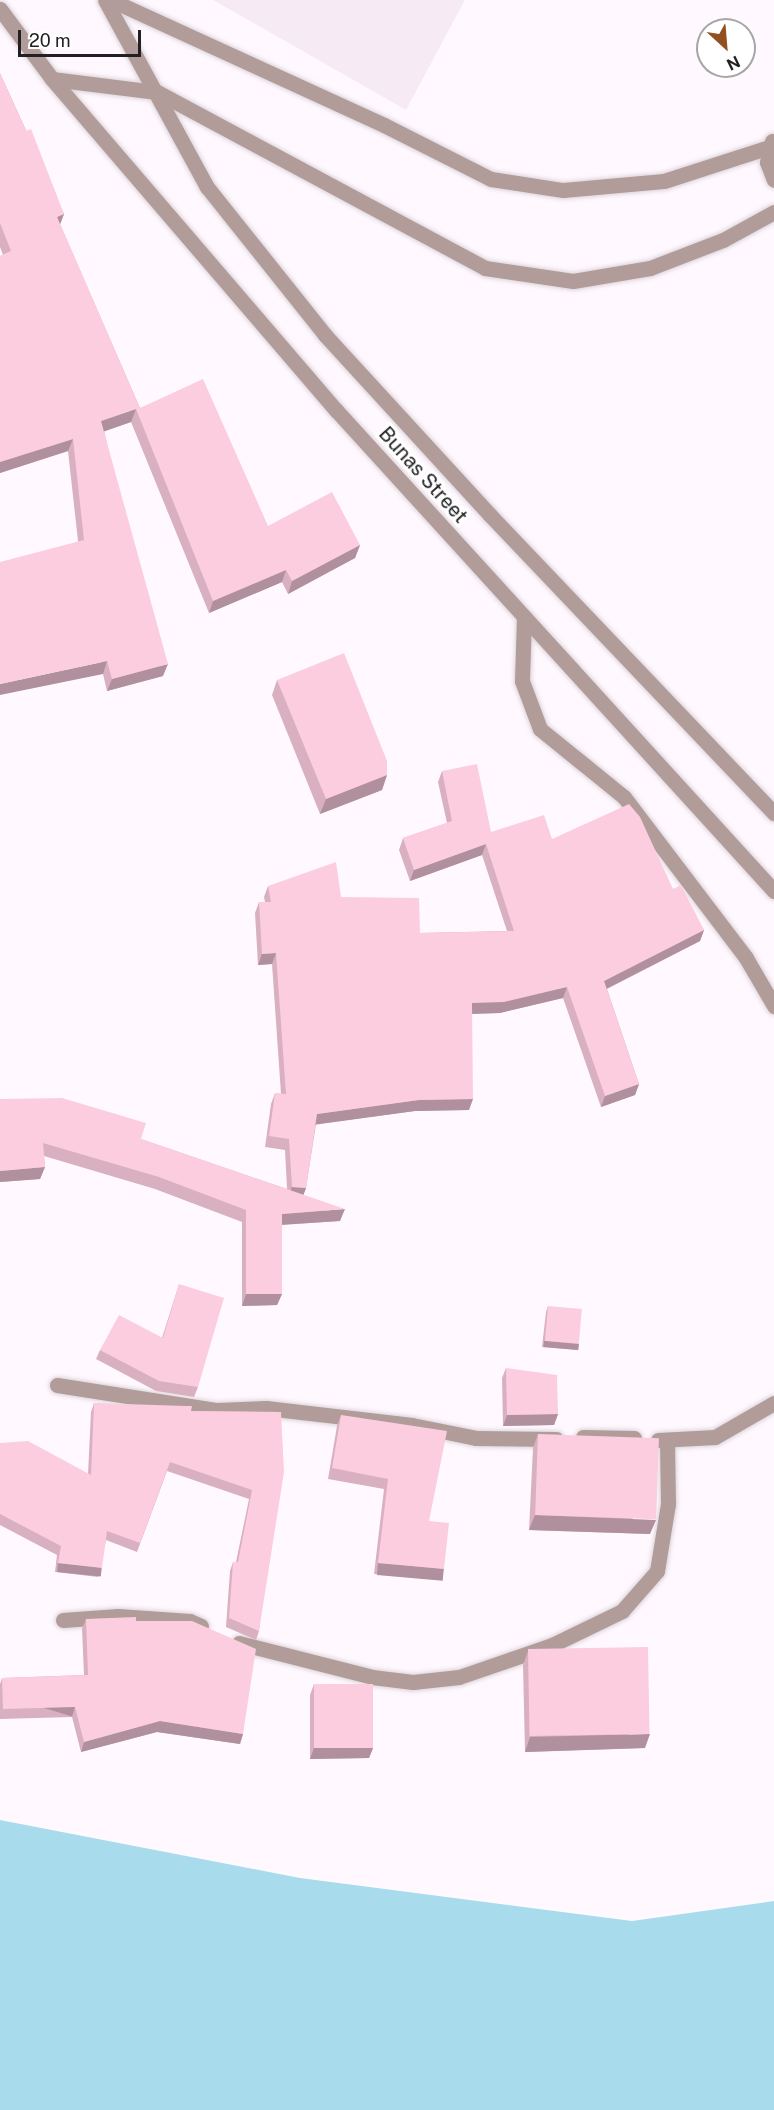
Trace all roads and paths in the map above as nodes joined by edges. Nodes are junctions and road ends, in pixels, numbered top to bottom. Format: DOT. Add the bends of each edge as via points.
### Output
graph roads {
  1 [pos="105,0"];
  2 [pos="111,0"];
  3 [pos="0,9"];
  4 [pos="52,79"];
  5 [pos="157,92"];
  6 [pos="771,143"];
  7 [pos="774,180"];
  8 [pos="774,212"];
  9 [pos="524,617"];
  10 [pos="774,813"];
  11 [pos="774,891"];
  12 [pos="774,1006"];
  13 [pos="57,1385"];
  14 [pos="774,1403"];
  15 [pos="667,1441"];
  16 [pos="63,1620"];
  1 -- 5 [label="street, Bunas Street"];
  2 -- 6 [label="street" via="384,125 491,179 563,190 664,181"];
  3 -- 4 [label="street, Bunas Street"];
  4 -- 5 [label="street"];
  4 -- 9 [label="street, Bunas Street" via="336,410"];
  5 -- 8 [label="street" via="485,268 573,281 650,268 723,240"];
  5 -- 10 [label="street, Bunas Street" via="207,187 325,335"];
  6 -- 7 [label="street" via="767,162"];
  9 -- 11 [label="street, Bunas Street"];
  9 -- 12 [label="street" via="522,681 540,729 624,797 746,958"];
  13 -- 15 [label="street" via="217,1410 266,1408 412,1425 476,1438 606,1435"];
  14 -- 15 [label="street" via="715,1437"];
  15 -- 16 [label="street" via="669,1504 657,1571 622,1611 552,1645 459,1677 413,1682 254,1650 190,1622 118,1616"];
}
